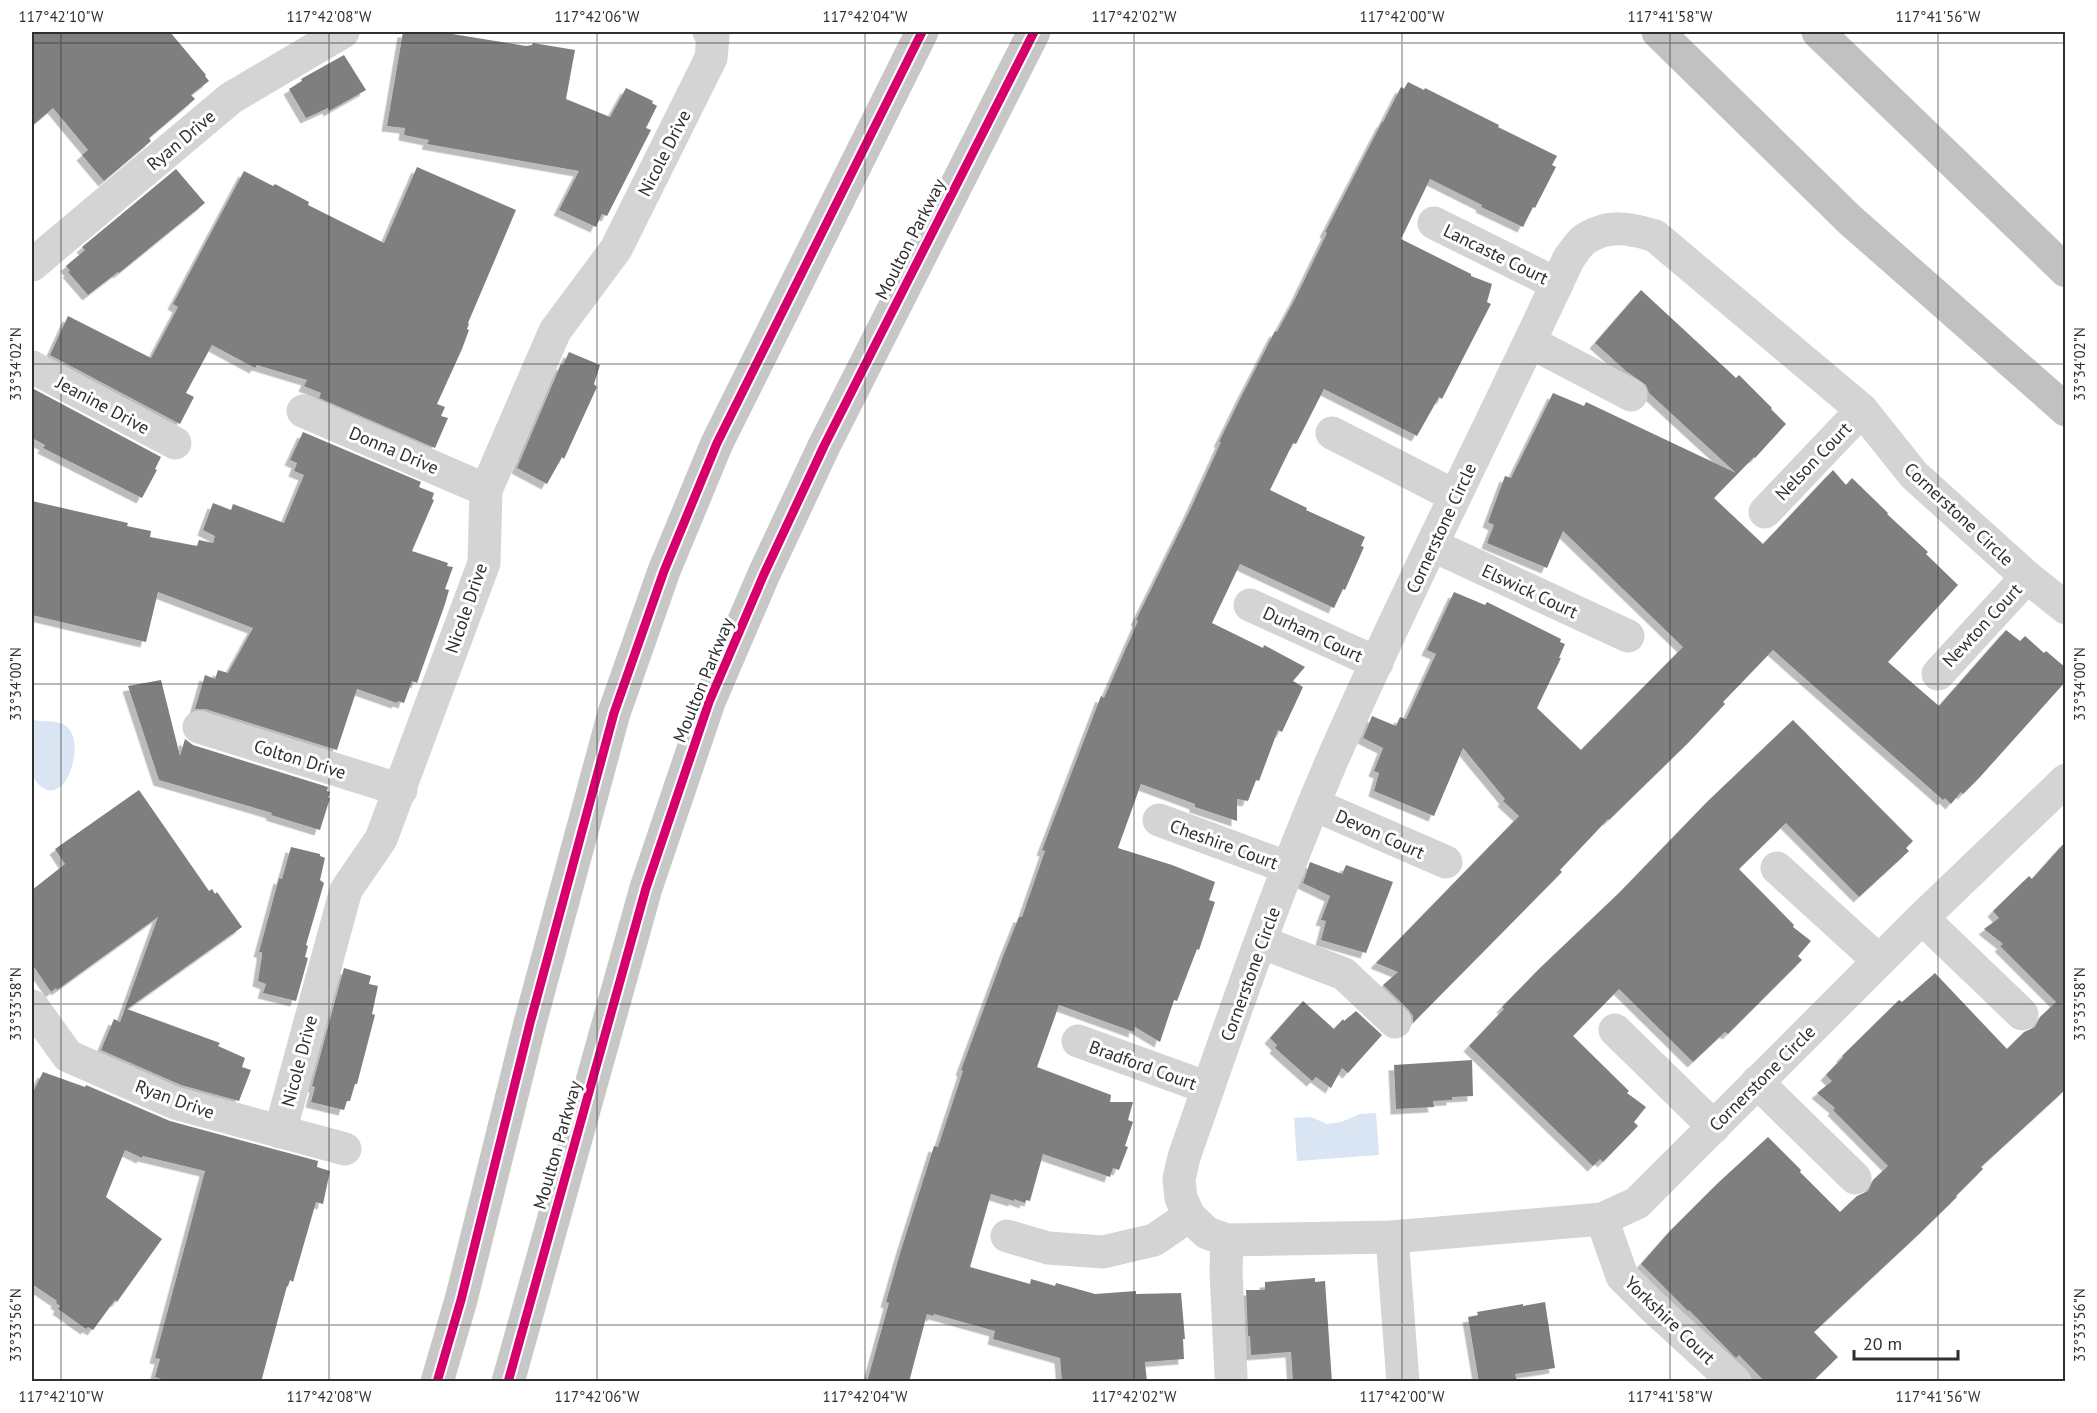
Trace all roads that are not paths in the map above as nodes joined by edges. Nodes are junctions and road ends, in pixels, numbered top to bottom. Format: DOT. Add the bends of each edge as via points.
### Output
graph roads {
  1 [pos="343,32"];
  2 [pos="922,32"];
  3 [pos="1034,32"];
  4 [pos="1658,32"];
  5 [pos="1818,32"];
  6 [pos="711,34"];
  7 [pos="298,43"];
  8 [pos="1434,223"];
  9 [pos="33,259"];
  10 [pos="2066,271"];
  11 [pos="1557,284"];
  12 [pos="1530,342"];
  13 [pos="32,367"];
  14 [pos="1631,395"];
  15 [pos="1862,410"];
  16 [pos="2066,410"];
  17 [pos="303,411"];
  18 [pos="1332,434"];
  19 [pos="175,443"];
  20 [pos="486,490"];
  21 [pos="1455,496"];
  22 [pos="1765,512"];
  23 [pos="1432,545"];
  24 [pos="2027,577"];
  25 [pos="1250,605"];
  26 [pos="2066,608"];
  27 [pos="1628,636"];
  28 [pos="1377,663"];
  29 [pos="1938,674"];
  30 [pos="200,727"];
  31 [pos="2066,780"];
  32 [pos="401,790"];
  33 [pos="1315,805"];
  34 [pos="1159,820"];
  35 [pos="1446,862"];
  36 [pos="1289,868"];
  37 [pos="1777,868"];
  38 [pos="1922,918"];
  39 [pos="1261,942"];
  40 [pos="1879,961"];
  41 [pos="32,1006"];
  42 [pos="2022,1014"];
  43 [pos="1395,1022"];
  44 [pos="1615,1030"];
  45 [pos="1078,1041"];
  46 [pos="1757,1082"];
  47 [pos="1208,1088"];
  48 [pos="1714,1127"];
  49 [pos="280,1132"];
  50 [pos="345,1149"];
  51 [pos="1855,1178"];
  52 [pos="1189,1216"];
  53 [pos="1602,1219"];
  54 [pos="1007,1236"];
  55 [pos="1392,1237"];
  56 [pos="1227,1240"];
  57 [pos="1231,1376"];
  58 [pos="436,1382"];
  59 [pos="508,1382"];
  60 [pos="1403,1382"];
  61 [pos="1735,1382"];
  1 -- 7 [label="street, Ryan Drive"];
  2 -- 58 [label="main road" via="717,443 664,571 614,712 461,1300"];
  3 -- 59 [label="main road, Moulton Parkway" via="824,446 709,702 646,888"];
  4 -- 16 [label="highway" via="1850,220"];
  5 -- 10 [label="highway"];
  6 -- 20 [label="street, Nicole Drive" via="711,58 615,249 555,331"];
  7 -- 9 [label="street, Ryan Drive"];
  8 -- 11 [label="street, Lancaste Court"];
  11 -- 12 [label="street, Cornerstone Circle"];
  11 -- 15 [label="street, Cornerstone Circle" via="1569,258 1584,240 1609,229 1632,228 1655,236"];
  12 -- 14 [label="street"];
  12 -- 21 [label="street, Cornerstone Circle"];
  13 -- 19 [label="street, Jeanine Drive"];
  15 -- 22 [label="street, Nelson Court"];
  15 -- 24 [label="street, Cornerstone Circle" via="1914,475"];
  17 -- 20 [label="street, Donna Drive"];
  18 -- 21 [label="street"];
  20 -- 32 [label="street, Nicole Drive" via="484,563"];
  21 -- 23 [label="street, Cornerstone Circle"];
  23 -- 27 [label="street, Elswick Court"];
  23 -- 28 [label="street, Cornerstone Circle"];
  24 -- 26 [label="street, Cornerstone Circle"];
  24 -- 29 [label="street, Newton Court"];
  25 -- 28 [label="street, Durham Court"];
  28 -- 33 [label="street, Cornerstone Circle"];
  30 -- 32 [label="street, Colton Drive"];
  31 -- 38 [label="street, Cornerstone Circle"];
  32 -- 49 [label="street, Nicole Drive" via="381,839 346,890"];
  33 -- 35 [label="street, Devon Court"];
  33 -- 36 [label="street, Cornerstone Circle"];
  34 -- 36 [label="street, Cheshire Court"];
  36 -- 39 [label="street, Cornerstone Circle"];
  37 -- 40 [label="street"];
  38 -- 40 [label="street, Cornerstone Circle"];
  38 -- 42 [label="street"];
  39 -- 43 [label="street" via="1344,974"];
  39 -- 47 [label="street, Cornerstone Circle"];
  40 -- 46 [label="street, Cornerstone Circle"];
  41 -- 49 [label="street, Ryan Drive" via="68,1056 175,1103"];
  44 -- 48 [label="street"];
  45 -- 47 [label="street, Bradford Court"];
  46 -- 48 [label="street, Cornerstone Circle"];
  46 -- 51 [label="street"];
  47 -- 52 [label="street, Cornerstone Circle" via="1179,1179 1181,1198"];
  48 -- 53 [label="street, Cornerstone Circle" via="1637,1203"];
  49 -- 50 [label="street, Ryan Drive"];
  52 -- 54 [label="street" via="1154,1240 1103,1252 1047,1248"];
  52 -- 56 [label="street, Cornerstone Circle" via="1207,1233"];
  53 -- 55 [label="street, Cornerstone Circle"];
  53 -- 61 [label="street, Yorkshire Court" via="1622,1276"];
  55 -- 56 [label="street, Cornerstone Circle"];
  55 -- 60 [label="street"];
  56 -- 57 [label="street"];
}
